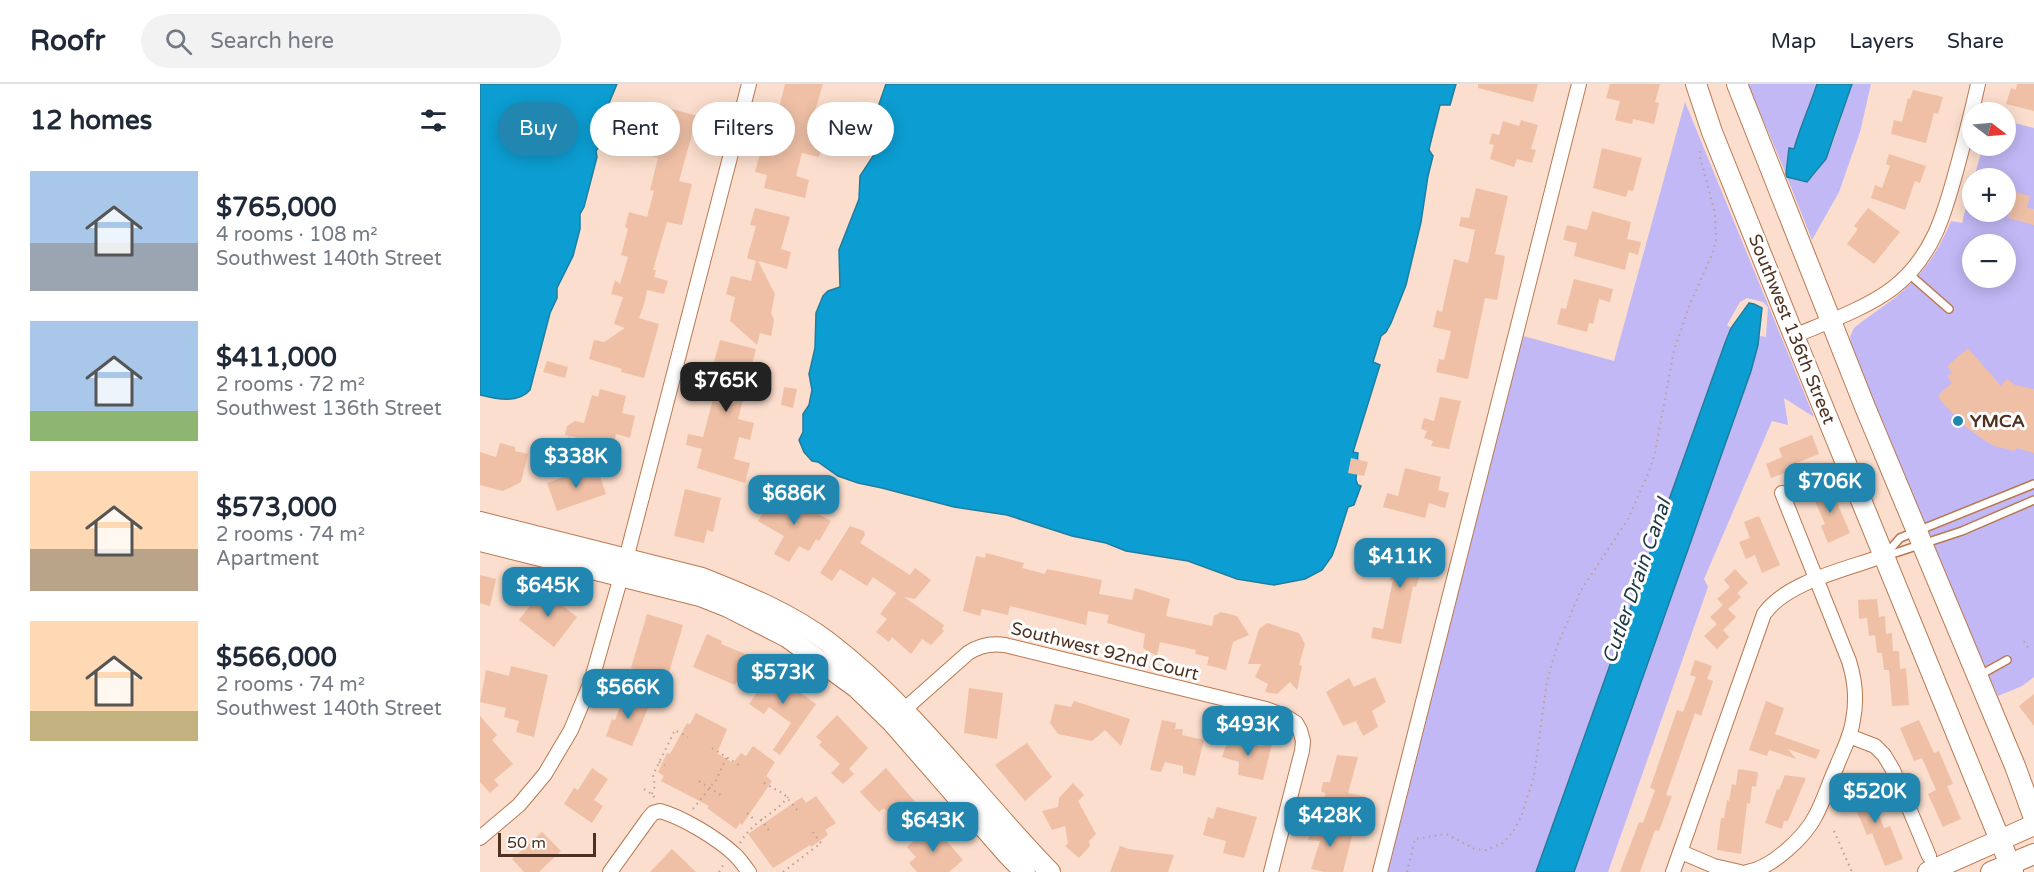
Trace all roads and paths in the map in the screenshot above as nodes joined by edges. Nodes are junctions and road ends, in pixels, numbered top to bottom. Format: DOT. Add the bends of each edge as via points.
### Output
graph roads {
  1 [pos="749,84"];
  2 [pos="1579,84"];
  3 [pos="1696,84"];
  4 [pos="1737,84"];
  5 [pos="1978,84"];
  6 [pos="1699,153"];
  7 [pos="1910,274"];
  8 [pos="1949,309"];
  9 [pos="1831,320"];
  10 [pos="1794,336"];
  11 [pos="2034,484"];
  12 [pos="1782,493"];
  13 [pos="2034,500"];
  14 [pos="480,522"];
  15 [pos="1920,538"];
  16 [pos="480,541"];
  17 [pos="1883,556"];
  18 [pos="624,567"];
  19 [pos="1816,580"];
  20 [pos="2024,641"];
  21 [pos="2028,648"];
  22 [pos="2007,660"];
  23 [pos="1977,676"];
  24 [pos="897,715"];
  25 [pos="688,736"];
  26 [pos="1849,736"];
  27 [pos="712,748"];
  28 [pos="727,757"];
  29 [pos="659,762"];
  30 [pos="665,765"];
  31 [pos="742,767"];
  32 [pos="699,781"];
  33 [pos="764,783"];
  34 [pos="710,787"];
  35 [pos="644,789"];
  36 [pos="722,796"];
  37 [pos="788,798"];
  38 [pos="696,804"];
  39 [pos="798,811"];
  40 [pos="747,813"];
  41 [pos="2034,818"];
  42 [pos="759,820"];
  43 [pos="2034,825"];
  44 [pos="1834,831"];
  45 [pos="770,832"];
  46 [pos="813,832"];
  47 [pos="744,836"];
  48 [pos="480,838"];
  49 [pos="2000,840"];
  50 [pos="1680,852"];
  51 [pos="2034,854"];
  52 [pos="726,859"];
  53 [pos="1928,864"];
  54 [pos="2012,868"];
  55 [pos="610,872"];
  56 [pos="718,872"];
  57 [pos="749,872"];
  58 [pos="783,872"];
  59 [pos="1025,872"];
  60 [pos="1050,872"];
  61 [pos="1271,872"];
  62 [pos="1380,872"];
  63 [pos="1407,872"];
  64 [pos="1673,872"];
  65 [pos="1740,872"];
  66 [pos="1747,872"];
  67 [pos="1852,872"];
  68 [pos="1991,872"];
  1 -- 18 [label="street"];
  2 -- 62 [label="street"];
  3 -- 10 [label="street, Southwest 136th Street"];
  4 -- 9 [label="street"];
  5 -- 7 [label="street" via="1942,223"];
  6 -- 63 [label="path" via="1715,213 1713,252 1674,350 1648,474 1628,519 1580,592 1556,649 1547,681 1534,777 1521,817 1503,843 1486,850 1475,849 1446,834 1415,839"];
  7 -- 8 [label="lane"];
  7 -- 9 [label="street" via="1879,298"];
  9 -- 10 [label="street"];
  9 -- 15 [label="street"];
  10 -- 17 [label="street, Southwest 136th Street"];
  11 -- 15 [label="lane"];
  12 -- 19 [label="street"];
  13 -- 15 [label="lane" via="1962,531"];
  14 -- 18 [label="street"];
  15 -- 17 [label="lane"];
  15 -- 17 [label="lane" via="1900,538"];
  15 -- 23 [label="street"];
  16 -- 18 [label="street"];
  17 -- 19 [label="street"];
  17 -- 49 [label="street, Southwest 136th Street"];
  18 -- 24 [label="street" via="702,578 800,624 870,675"];
  18 -- 48 [label="street" via="591,682 567,738 527,796"];
  19 -- 26 [label="street" via="1852,669 1855,700"];
  19 -- 50 [label="street" via="1775,601 1764,614"];
  20 -- 21 [label="path"];
  22 -- 23 [label="lane"];
  23 -- 41 [label="street"];
  24 -- 59 [label="street"];
  24 -- 60 [label="street"];
  24 -- 61 [label="street, Southwest 92nd Court" via="968,653 996,644 1285,716 1296,723 1302,751"];
  25 -- 29 [label="path" via="675,730"];
  26 -- 53 [label="street" via="1877,747 1884,755"];
  26 -- 66 [label="street" via="1808,827 1772,862"];
  27 -- 28 [label="path"];
  28 -- 31 [label="path"];
  28 -- 34 [label="path"];
  29 -- 30 [label="path"];
  29 -- 35 [label="path" via="652,775 653,795"];
  32 -- 34 [label="path"];
  33 -- 37 [label="path"];
  34 -- 36 [label="path"];
  34 -- 38 [label="path"];
  37 -- 39 [label="path"];
  37 -- 42 [label="path"];
  40 -- 42 [label="path"];
  42 -- 45 [label="path"];
  42 -- 47 [label="path"];
  43 -- 49 [label="street"];
  44 -- 67 [label="path"];
  46 -- 58 [label="path" via="821,843"];
  49 -- 53 [label="street"];
  49 -- 54 [label="street, Southwest 136th Street"];
  50 -- 64 [label="street"];
  50 -- 65 [label="street"];
  51 -- 54 [label="street"];
  52 -- 56 [label="path"];
  54 -- 68 [label="street"];
  55 -- 57 [label="street" via="648,819 660,811 723,845"];
}
